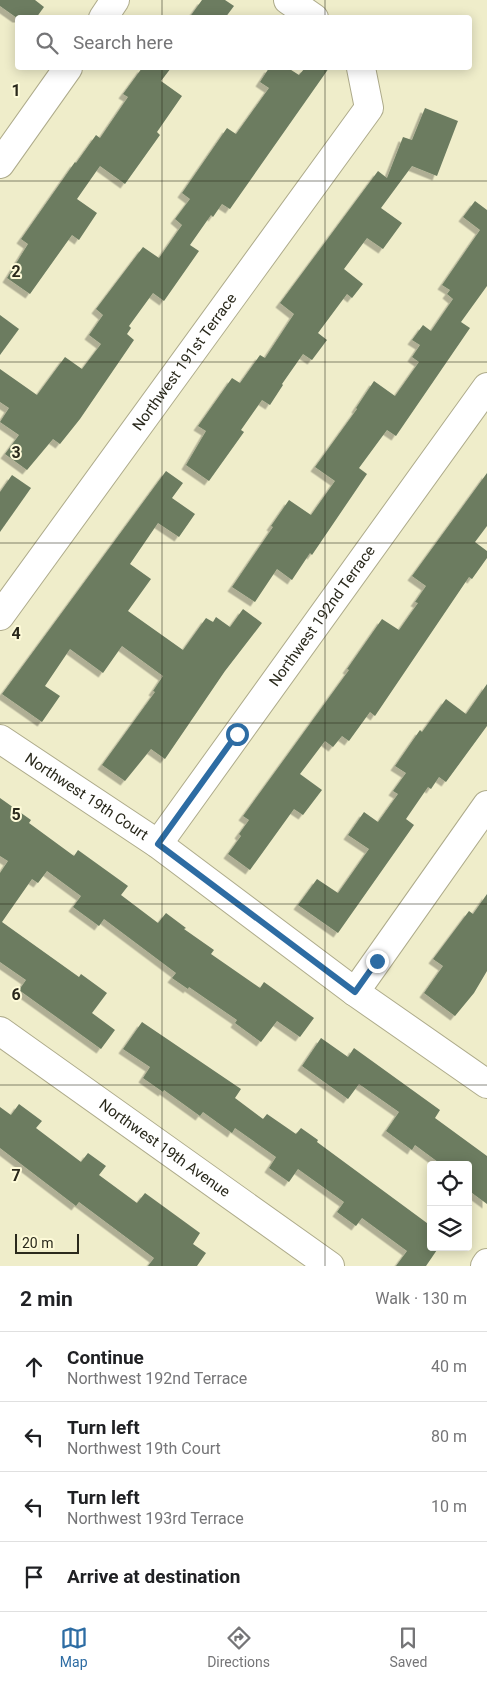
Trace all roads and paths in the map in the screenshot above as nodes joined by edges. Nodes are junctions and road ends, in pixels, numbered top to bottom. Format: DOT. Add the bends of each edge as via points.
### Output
graph roads {
  1 [pos="115,0"];
  2 [pos="288,0"];
  3 [pos="105,15"];
  4 [pos="310,15"];
  5 [pos="67,70"];
  6 [pos="361,70"];
  7 [pos="0,164"];
  8 [pos="487,387"];
  9 [pos="0,616"];
  10 [pos="0,738"];
  11 [pos="487,805"];
  12 [pos="158,844"];
  13 [pos="355,992"];
  14 [pos="0,1031"];
  15 [pos="487,1084"];
  16 [pos="330,1266"];
  1 -- 3 [label="street"];
  2 -- 4 [label="street"];
  5 -- 7 [label="street"];
  6 -- 9 [label="street, Northwest 191st Terrace" via="368,108"];
  8 -- 12 [label="street, Northwest 192nd Terrace"];
  10 -- 12 [label="street, Northwest 19th Court"];
  11 -- 13 [label="street"];
  12 -- 13 [label="street, Northwest 19th Court"];
  13 -- 15 [label="street, Northwest 19th Court"];
  14 -- 16 [label="street, Northwest 19th Avenue"];
}
